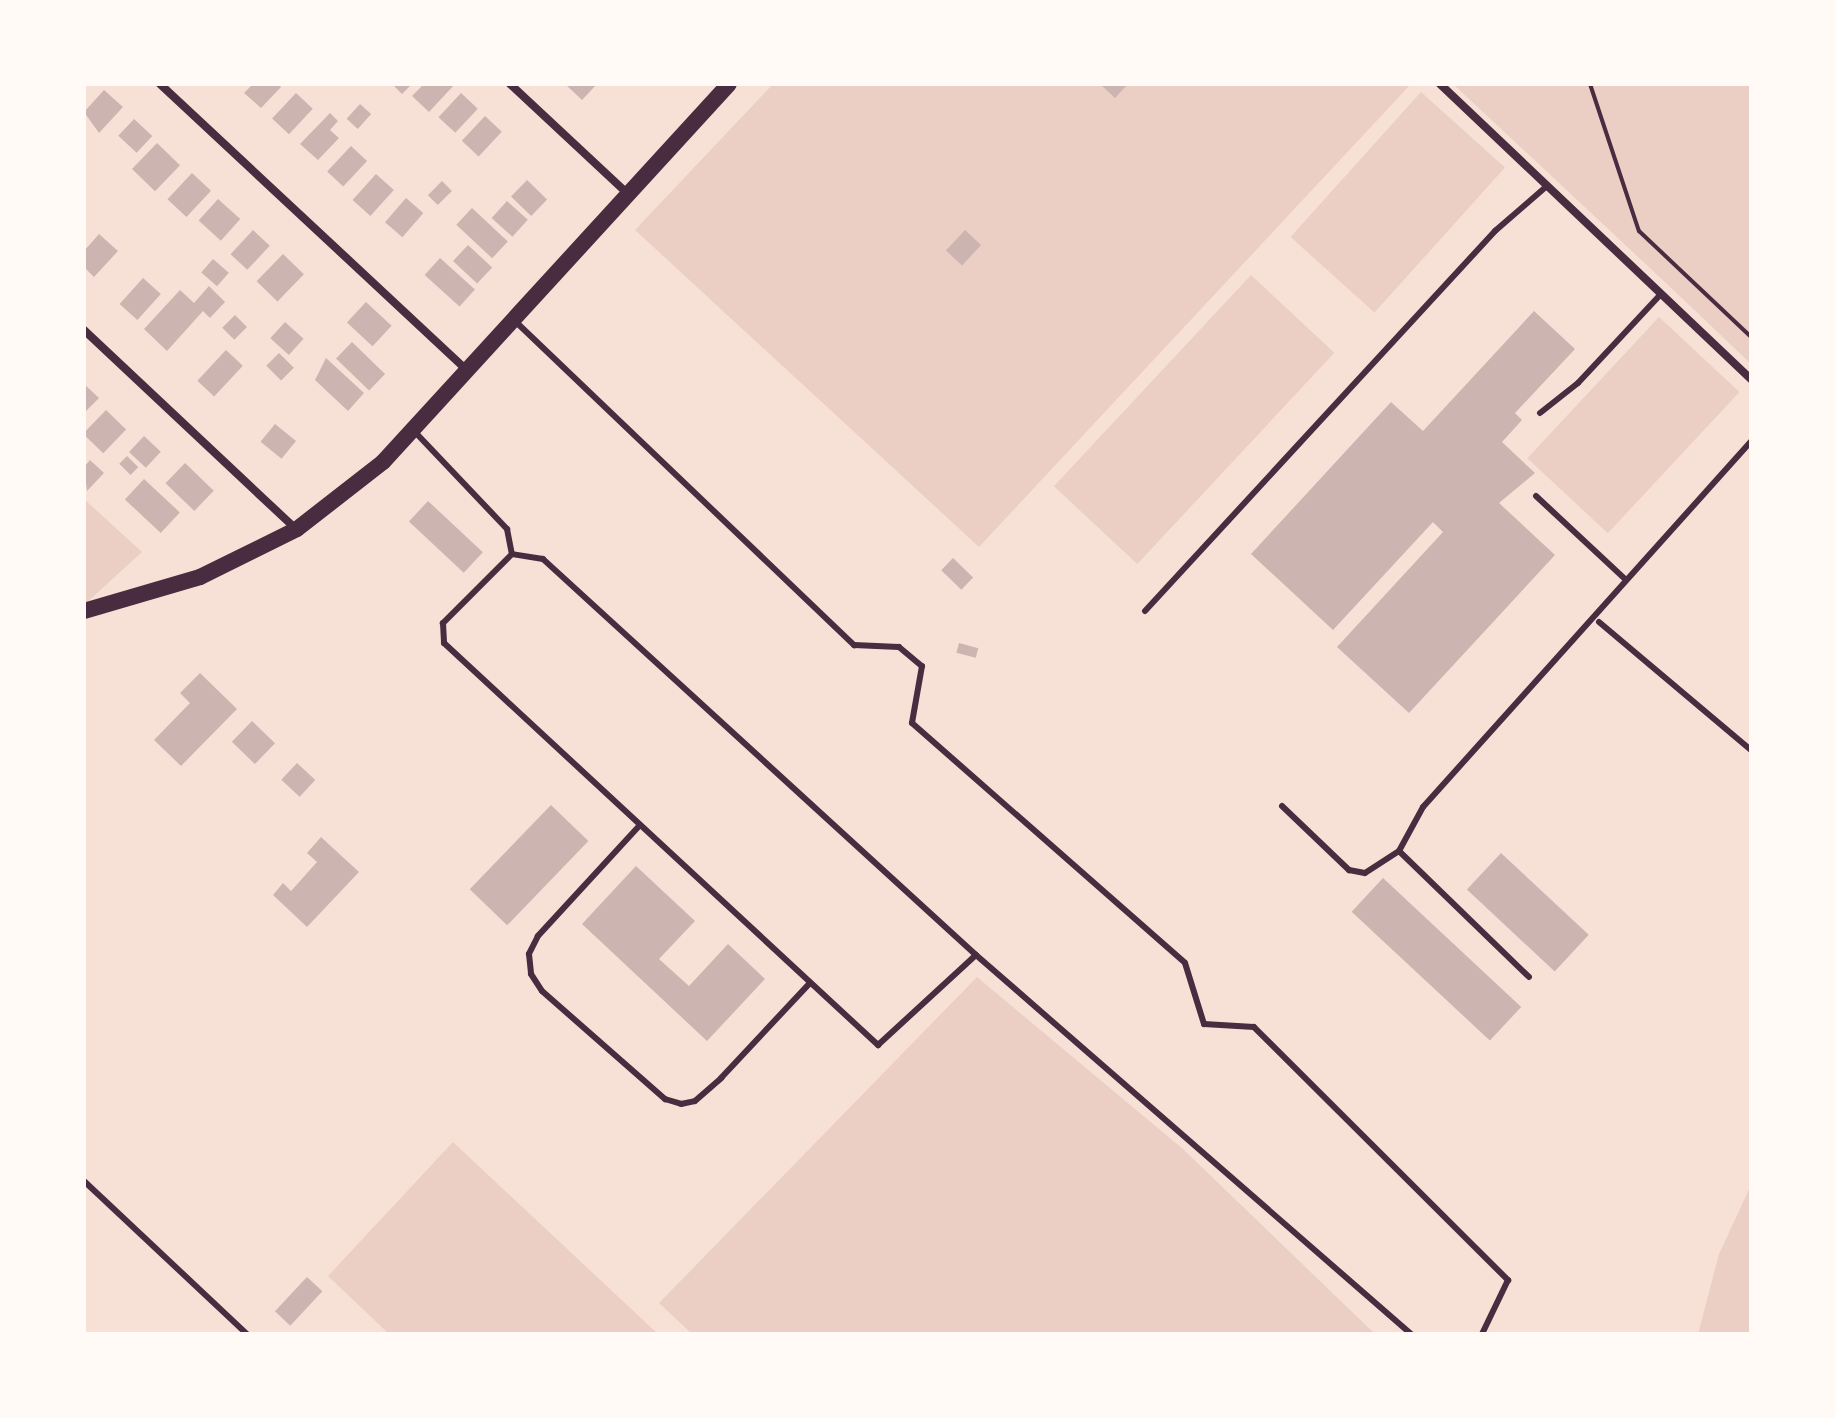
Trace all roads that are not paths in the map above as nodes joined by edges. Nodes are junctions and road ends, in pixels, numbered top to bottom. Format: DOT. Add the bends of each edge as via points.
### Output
graph roads {
  1 [pos="160,84"];
  2 [pos="510,84"];
  3 [pos="729,84"];
  4 [pos="1440,84"];
  5 [pos="1547,186"];
  6 [pos="629,195"];
  7 [pos="1661,294"];
  8 [pos="513,319"];
  9 [pos="84,330"];
  10 [pos="466,369"];
  11 [pos="1751,379"];
  12 [pos="1540,413"];
  13 [pos="413,429"];
  14 [pos="1751,441"];
  15 [pos="1536,496"];
  16 [pos="297,529"];
  17 [pos="512,554"];
  18 [pos="1626,580"];
  19 [pos="84,611"];
  20 [pos="1145,611"];
  21 [pos="1599,622"];
  22 [pos="1751,750"];
  23 [pos="1282,806"];
  24 [pos="640,825"];
  25 [pos="1399,851"];
  26 [pos="976,955"];
  27 [pos="1529,977"];
  28 [pos="810,983"];
  29 [pos="84,1181"];
  30 [pos="247,1334"];
  31 [pos="1411,1334"];
  32 [pos="1482,1334"];
  1 -- 10 [label="street"];
  2 -- 6 [label="street"];
  3 -- 6 [label="main road"];
  4 -- 5 [label="street"];
  5 -- 7 [label="street"];
  5 -- 20 [label="lane" via="1495,231"];
  6 -- 8 [label="main road"];
  7 -- 11 [label="street"];
  7 -- 12 [label="lane" via="1578,383"];
  8 -- 10 [label="main road"];
  8 -- 32 [label="lane" via="854,645 899,647 922,666 912,723 1185,963 1204,1024 1254,1027 1508,1280"];
  9 -- 16 [label="street"];
  10 -- 13 [label="main road"];
  13 -- 16 [label="main road" via="383,462"];
  13 -- 17 [label="lane" via="507,529"];
  14 -- 18 [label="lane"];
  15 -- 18 [label="lane"];
  16 -- 19 [label="main road" via="200,577"];
  17 -- 24 [label="lane" via="443,623 444,643"];
  17 -- 26 [label="lane" via="543,559"];
  18 -- 25 [label="lane" via="1423,807"];
  21 -- 22 [label="lane"];
  23 -- 25 [label="lane" via="1349,870 1365,873"];
  24 -- 28 [label="lane"];
  24 -- 28 [label="lane" via="538,936 529,954 531,974 542,991 665,1099 681,1104 695,1101 721,1078"];
  25 -- 27 [label="lane"];
  26 -- 28 [label="lane" via="878,1045"];
  26 -- 31 [label="lane"];
  29 -- 30 [label="lane"];
}
